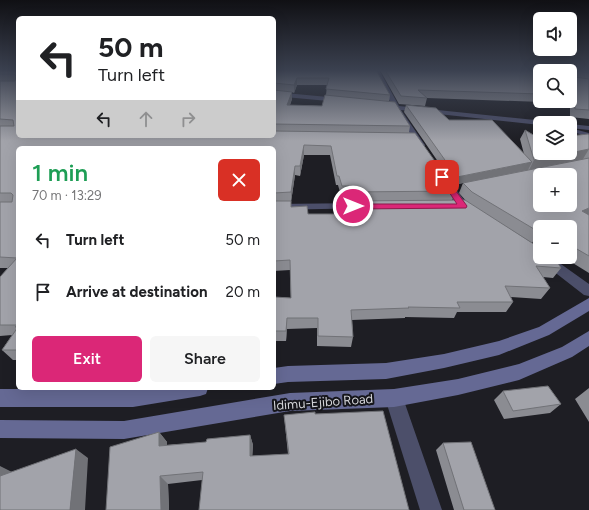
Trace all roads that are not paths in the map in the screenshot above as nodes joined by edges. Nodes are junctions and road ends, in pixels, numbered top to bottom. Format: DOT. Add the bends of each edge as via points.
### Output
graph roads {
  1 [pos="276,94"];
  2 [pos="389,94"];
  3 [pos="344,101"];
  4 [pos="374,104"];
  5 [pos="396,107"];
  6 [pos="533,122"];
  7 [pos="577,127"];
  8 [pos="589,128"];
  9 [pos="577,131"];
  10 [pos="589,135"];
  11 [pos="425,151"];
  12 [pos="442,177"];
  13 [pos="376,206"];
  14 [pos="447,206"];
  15 [pos="463,206"];
  16 [pos="276,207"];
  17 [pos="482,218"];
  18 [pos="553,264"];
  19 [pos="589,291"];
  20 [pos="589,304"];
  21 [pos="589,338"];
  22 [pos="276,376"];
  23 [pos="187,390"];
  24 [pos="0,398"];
  25 [pos="394,398"];
  26 [pos="0,430"];
  27 [pos="431,510"];
  1 -- 3 [label="street"];
  2 -- 5 [label="street"];
  4 -- 5 [label="street"];
  5 -- 6 [label="street"];
  5 -- 11 [label="street" via="413,138"];
  7 -- 8 [label="street"];
  9 -- 10 [label="lane"];
  12 -- 15 [label="street" via="454,189"];
  13 -- 16 [label="street"];
  14 -- 15 [label="street"];
  15 -- 17 [label="street"];
  18 -- 19 [label="street"];
  20 -- 22 [label="main road" via="544,331 499,348 451,360 386,371"];
  21 -- 25 [label="main road, Idimu-Ejibo Road" via="567,352 519,372 458,387"];
  23 -- 24 [label="main road" via="133,398"];
  25 -- 26 [label="main road, Idimu-Ejibo Road" via="290,402 124,430"];
  25 -- 27 [label="street"];
}
